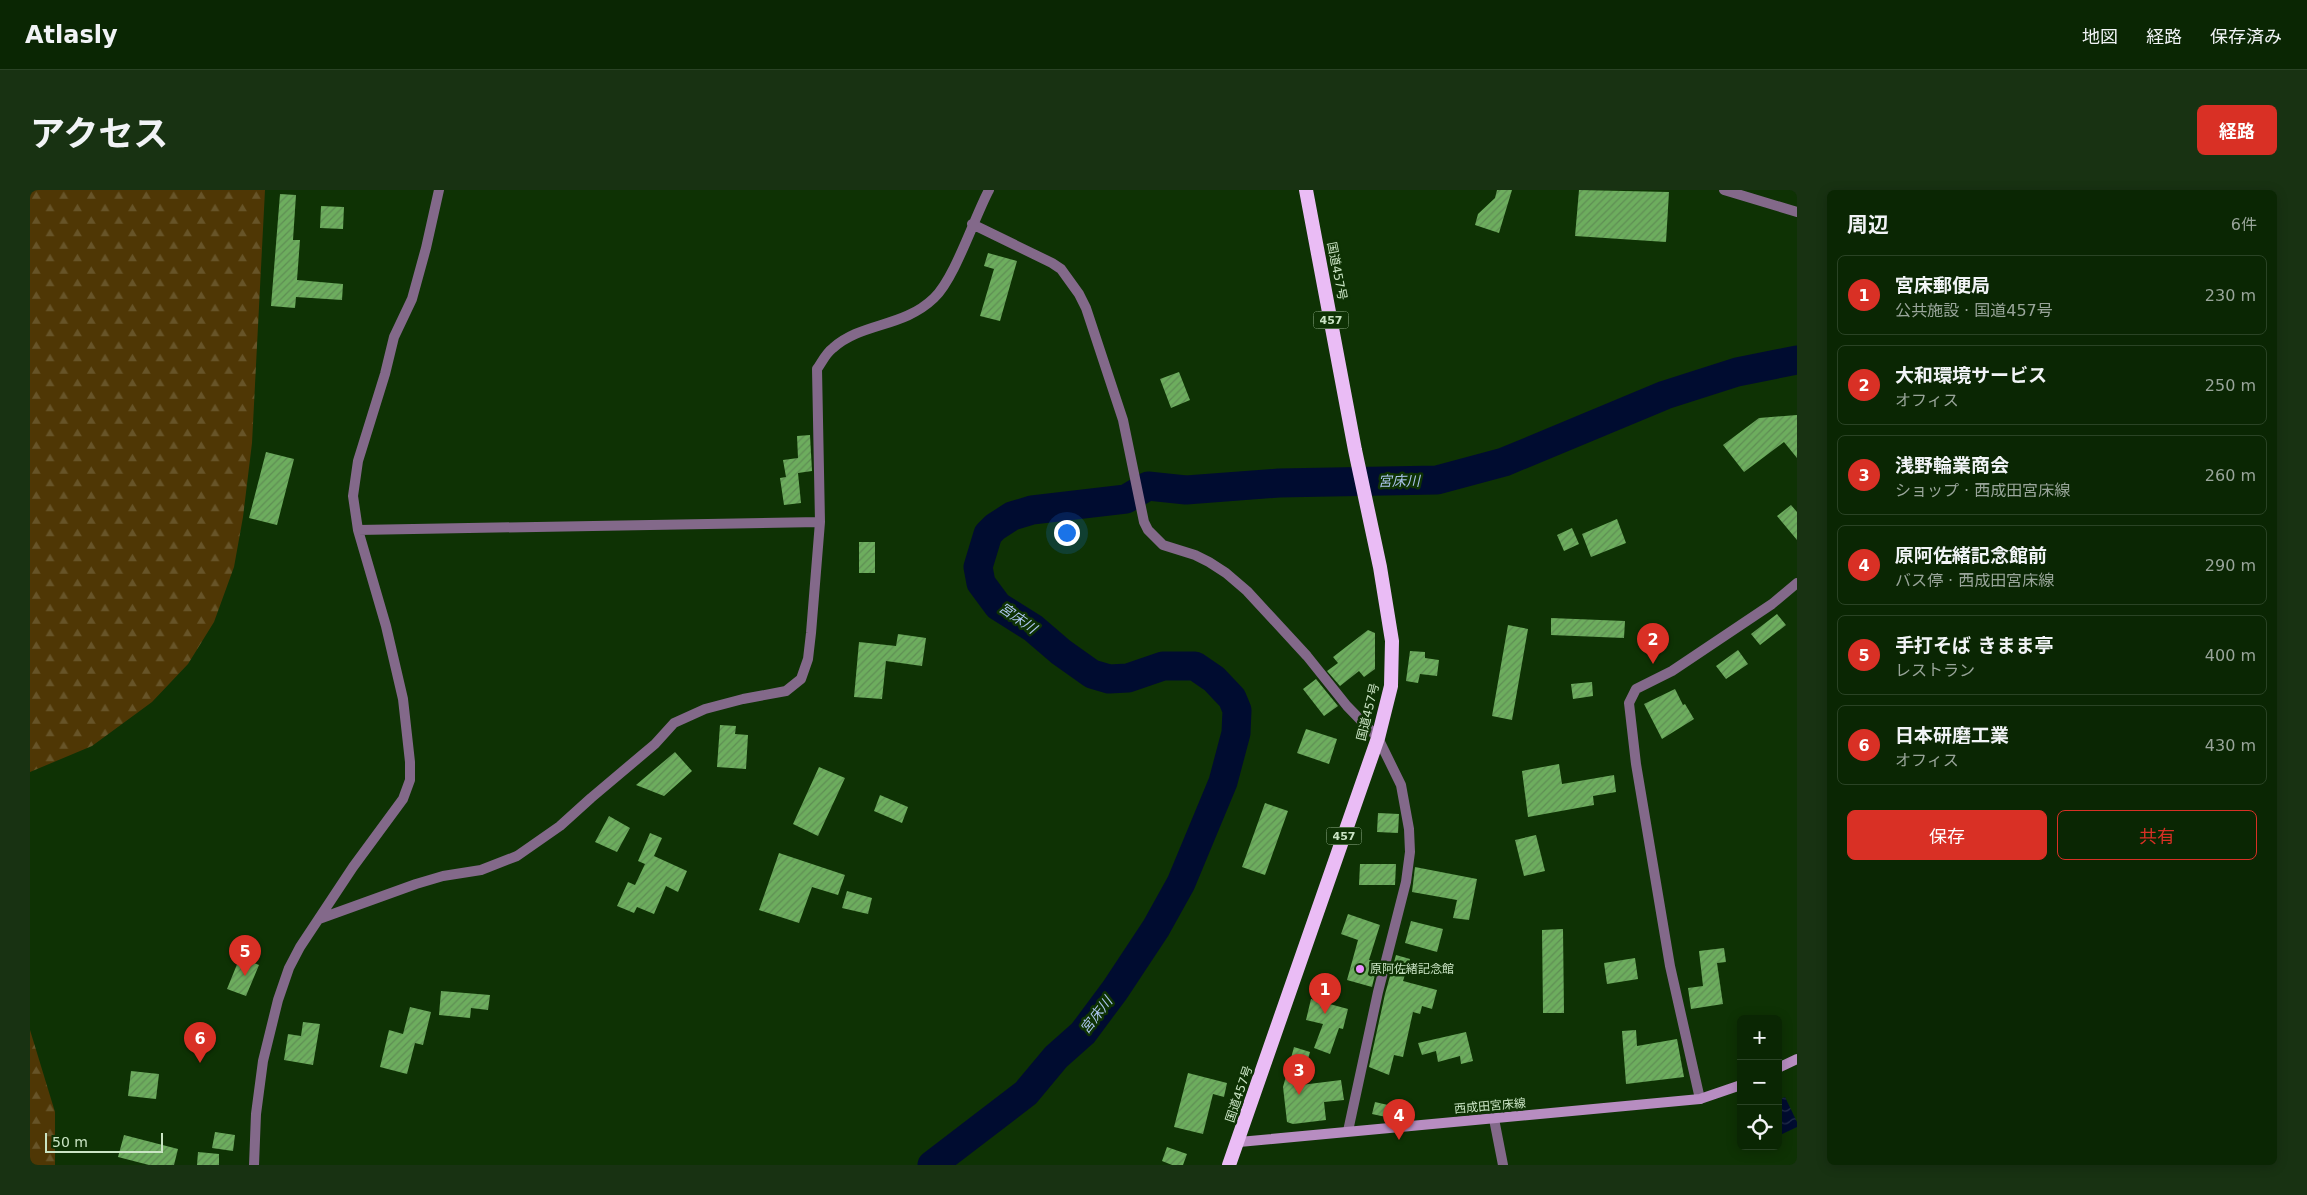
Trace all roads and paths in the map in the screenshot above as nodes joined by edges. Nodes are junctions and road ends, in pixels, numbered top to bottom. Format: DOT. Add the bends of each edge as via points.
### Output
graph roads {
  1 [pos="439,190"];
  2 [pos="990,190"];
  3 [pos="1306,190"];
  4 [pos="1724,190"];
  5 [pos="1797,212"];
  6 [pos="972,224"];
  7 [pos="820,522"];
  8 [pos="358,530"];
  9 [pos="1797,583"];
  10 [pos="1378,738"];
  11 [pos="319,919"];
  12 [pos="1797,1058"];
  13 [pos="1782,1066"];
  14 [pos="1737,1086"];
  15 [pos="1700,1099"];
  16 [pos="1494,1119"];
  17 [pos="1348,1131"];
  18 [pos="1239,1142"];
  19 [pos="254,1165"];
  20 [pos="1229,1165"];
  21 [pos="1503,1165"];
  1 -- 8 [label="street" via="412,299 394,337 358,461 353,496"];
  2 -- 6 [label="street"];
  3 -- 10 [label="highway, 国道457号 / 457" via="1355,450 1372,522 1392,640 1391,686"];
  4 -- 5 [label="street"];
  6 -- 7 [label="street" via="951,272 935,297 911,316 847,337 831,348 817,369"];
  6 -- 10 [label="street" via="1052,263 1061,269 1075,288 1086,308 1128,439 1148,530 1163,545 1208,562 1247,591"];
  7 -- 8 [label="street"];
  7 -- 11 [label="street" via="808,658 801,680 777,694 705,709 674,723 655,744 560,826 517,856 480,870 416,884"];
  8 -- 11 [label="street" via="401,691 410,780 403,799"];
  9 -- 15 [label="street" via="1772,604 1672,671 1636,689 1629,703 1670,966"];
  10 -- 17 [label="street" via="1401,785 1410,852 1406,882"];
  10 -- 18 [label="highway, 国道457号 / 457"];
  11 -- 19 [label="street" via="289,968 278,1000 263,1062"];
  12 -- 13 [label="main road"];
  14 -- 15 [label="main road, 西成田宮床線"];
  15 -- 16 [label="main road, 西成田宮床線"];
  16 -- 17 [label="main road, 西成田宮床線"];
  16 -- 21 [label="street"];
  17 -- 18 [label="main road, 西成田宮床線"];
  18 -- 20 [label="highway, 国道457号 / 457"];
}
